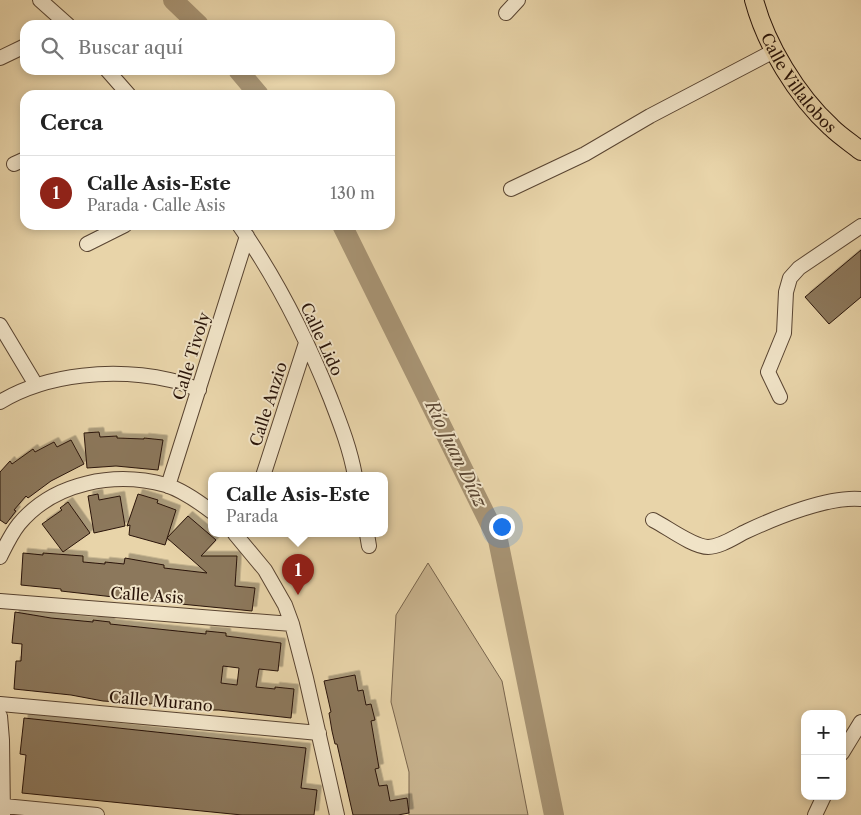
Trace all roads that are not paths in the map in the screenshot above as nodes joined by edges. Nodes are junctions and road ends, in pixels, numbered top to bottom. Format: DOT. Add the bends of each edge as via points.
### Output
graph roads {
  1 [pos="40,0"];
  2 [pos="518,0"];
  3 [pos="754,0"];
  4 [pos="506,13"];
  5 [pos="62,20"];
  6 [pos="20,48"];
  7 [pos="774,51"];
  8 [pos="0,58"];
  9 [pos="111,75"];
  10 [pos="125,90"];
  11 [pos="861,151"];
  12 [pos="511,189"];
  13 [pos="861,226"];
  14 [pos="115,230"];
  15 [pos="243,231"];
  16 [pos="87,244"];
  17 [pos="0,325"];
  18 [pos="306,344"];
  19 [pos="36,385"];
  20 [pos="199,390"];
  21 [pos="780,397"];
  22 [pos="0,402"];
  23 [pos="264,472"];
  24 [pos="354,472"];
  25 [pos="168,486"];
  26 [pos="861,499"];
  27 [pos="208,509"];
  28 [pos="653,520"];
  29 [pos="238,537"];
  30 [pos="0,557"];
  31 [pos="0,601"];
  32 [pos="292,624"];
  33 [pos="0,704"];
  34 [pos="0,716"];
  35 [pos="861,722"];
  36 [pos="319,733"];
  37 [pos="1,740"];
  38 [pos="846,746"];
  39 [pos="822,800"];
  40 [pos="3,810"];
  41 [pos="96,815"];
  42 [pos="337,815"];
  43 [pos="815,815"];
  1 -- 5 [label="street"];
  2 -- 4 [label="street"];
  3 -- 7 [label="main road, Calle Villalobos"];
  6 -- 8 [label="street"];
  7 -- 11 [label="main road, Calle Villalobos" via="818,114"];
  7 -- 12 [label="street" via="585,154"];
  9 -- 10 [label="street"];
  13 -- 21 [label="street" via="799,268 790,278 784,333 768,372"];
  14 -- 16 [label="street"];
  15 -- 18 [label="street, Calle Lido" via="278,288"];
  15 -- 20 [label="street, Calle Tivoly"];
  17 -- 19 [label="street"];
  18 -- 23 [label="street, Calle Anzio"];
  18 -- 24 [label="street, Calle Lido" via="348,441"];
  19 -- 20 [label="street" via="87,376 127,375 171,380"];
  19 -- 22 [label="street"];
  20 -- 25 [label="street, Calle Tivoly"];
  25 -- 27 [label="street"];
  25 -- 30 [label="street" via="124,479 83,484 65,490 26,517 8,540"];
  26 -- 28 [label="street" via="844,499 780,516 709,547 697,545"];
  29 -- 32 [label="street" via="265,570"];
  31 -- 32 [label="street, Calle Asis"];
  32 -- 36 [label="street"];
  33 -- 36 [label="street, Calle Murano"];
  34 -- 37 [label="street"];
  35 -- 38 [label="street"];
  36 -- 42 [label="street"];
  37 -- 40 [label="street"];
  39 -- 43 [label="street"];
  40 -- 41 [label="street"];
}
